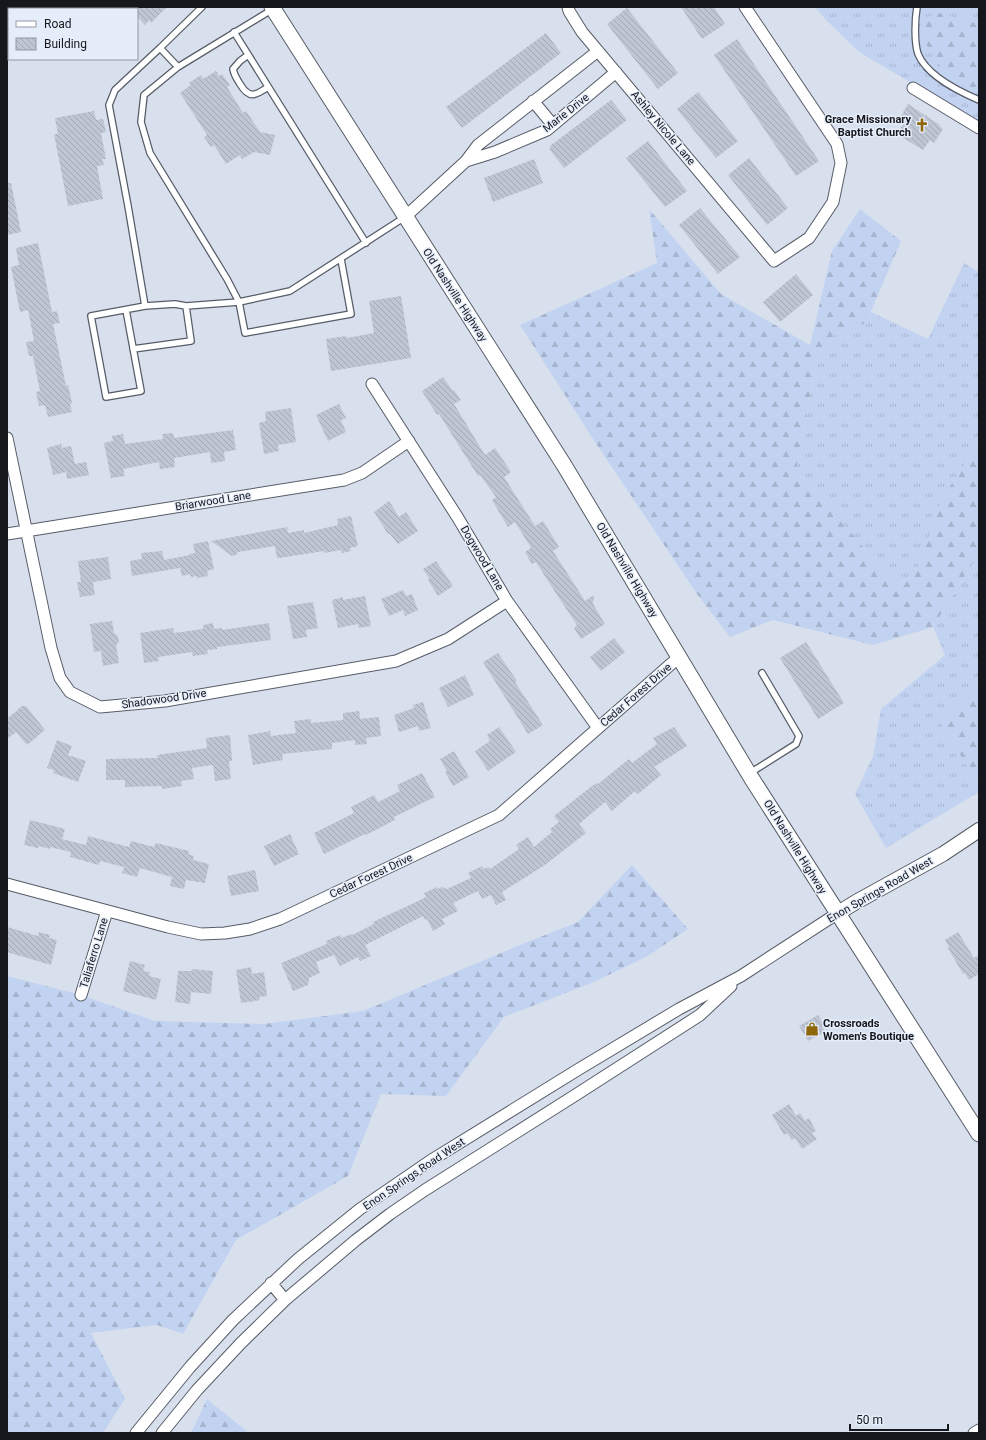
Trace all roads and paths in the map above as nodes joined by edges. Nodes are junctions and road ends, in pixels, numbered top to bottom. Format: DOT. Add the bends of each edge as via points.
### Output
graph roads {
  1 [pos="202,7"];
  2 [pos="568,7"];
  3 [pos="745,7"];
  4 [pos="917,7"];
  5 [pos="273,8"];
  6 [pos="234,32"];
  7 [pos="160,48"];
  8 [pos="598,51"];
  9 [pos="248,55"];
  10 [pos="178,66"];
  11 [pos="616,72"];
  12 [pos="268,87"];
  13 [pos="913,88"];
  14 [pos="979,100"];
  15 [pos="533,101"];
  16 [pos="553,125"];
  17 [pos="979,128"];
  18 [pos="466,161"];
  19 [pos="406,217"];
  20 [pos="366,243"];
  21 [pos="341,259"];
  22 [pos="239,302"];
  23 [pos="145,306"];
  24 [pos="186,306"];
  25 [pos="126,310"];
  26 [pos="133,349"];
  27 [pos="372,384"];
  28 [pos="7,438"];
  29 [pos="409,441"];
  30 [pos="26,531"];
  31 [pos="7,534"];
  32 [pos="507,601"];
  33 [pos="679,657"];
  34 [pos="762,673"];
  35 [pos="598,728"];
  36 [pos="749,773"];
  37 [pos="979,830"];
  38 [pos="7,884"];
  39 [pos="107,911"];
  40 [pos="838,913"];
  41 [pos="741,976"];
  42 [pos="81,995"];
  43 [pos="979,1134"];
  44 [pos="271,1283"];
  45 [pos="285,1300"];
  46 [pos="979,1430"];
  47 [pos="136,1433"];
  48 [pos="162,1433"];
  49 [pos="974,1433"];
  1 -- 7 [label="lane"];
  2 -- 8 [label="street, Ashley Nicole Lane" via="582,32"];
  3 -- 11 [label="street, Ashley Nicole Lane" via="837,144 841,163 832,202 809,238 774,261"];
  4 -- 14 [label="lane" via="917,48 924,63 946,84"];
  5 -- 6 [label="lane"];
  5 -- 19 [label="main road, Old Nashville Highway"];
  6 -- 9 [label="lane"];
  6 -- 10 [label="lane"];
  7 -- 10 [label="lane"];
  7 -- 23 [label="lane" via="115,90 109,105"];
  8 -- 11 [label="street, Ashley Nicole Lane"];
  8 -- 15 [label="street, Marie Drive"];
  9 -- 12 [label="lane"];
  9 -- 12 [label="lane" via="234,69 234,74 244,91 253,95"];
  10 -- 22 [label="lane" via="144,95 141,122 150,153"];
  11 -- 16 [label="street, Marie Drive"];
  12 -- 20 [label="lane"];
  13 -- 17 [label="street"];
  15 -- 16 [label="street"];
  15 -- 18 [label="street, Marie Drive" via="478,145"];
  16 -- 18 [label="street, Marie Drive" via="547,130 495,152"];
  18 -- 19 [label="street, Marie Drive"];
  19 -- 20 [label="lane"];
  19 -- 33 [label="main road, Old Nashville Highway" via="564,465"];
  20 -- 21 [label="lane"];
  21 -- 22 [label="lane" via="290,291"];
  21 -- 22 [label="lane" via="351,314 245,333"];
  22 -- 24 [label="lane"];
  23 -- 24 [label="lane"];
  23 -- 25 [label="lane"];
  24 -- 26 [label="lane" via="191,341"];
  25 -- 26 [label="lane"];
  25 -- 26 [label="lane" via="92,316 106,397 141,391"];
  27 -- 29 [label="street, Dogwood Lane"];
  28 -- 30 [label="street, Shadowood Drive"];
  29 -- 30 [label="street, Briarwood Lane" via="362,473 344,480"];
  29 -- 32 [label="street, Dogwood Lane"];
  30 -- 31 [label="street, Briarwood Lane"];
  30 -- 32 [label="street, Shadowood Drive" via="51,648 60,678 70,692 100,707 165,701 396,661 448,639"];
  32 -- 35 [label="street, Dogwood Lane"];
  33 -- 35 [label="street, Cedar Forest Drive"];
  33 -- 36 [label="main road, Old Nashville Highway"];
  34 -- 36 [label="lane" via="799,736 796,744"];
  35 -- 39 [label="street, Cedar Forest Drive" via="499,815 280,919 225,933 200,934"];
  36 -- 40 [label="main road, Old Nashville Highway"];
  37 -- 40 [label="street, Enon Springs Road West" via="943,854"];
  38 -- 39 [label="street, Cedar Forest Drive"];
  39 -- 42 [label="street, Taliaferro Lane"];
  40 -- 41 [label="street, Enon Springs Road West"];
  40 -- 43 [label="main road, Old Nashville Highway"];
  41 -- 44 [label="street, Enon Springs Road West" via="666,1017 430,1161 360,1209"];
  41 -- 45 [label="street, Enon Springs Road West" via="700,1015 390,1214"];
  44 -- 45 [label="street"];
  44 -- 47 [label="street, Enon Springs Road West" via="190,1366"];
  45 -- 48 [label="street, Enon Springs Road West" via="197,1390"];
  46 -- 49 [label="street"];
}
